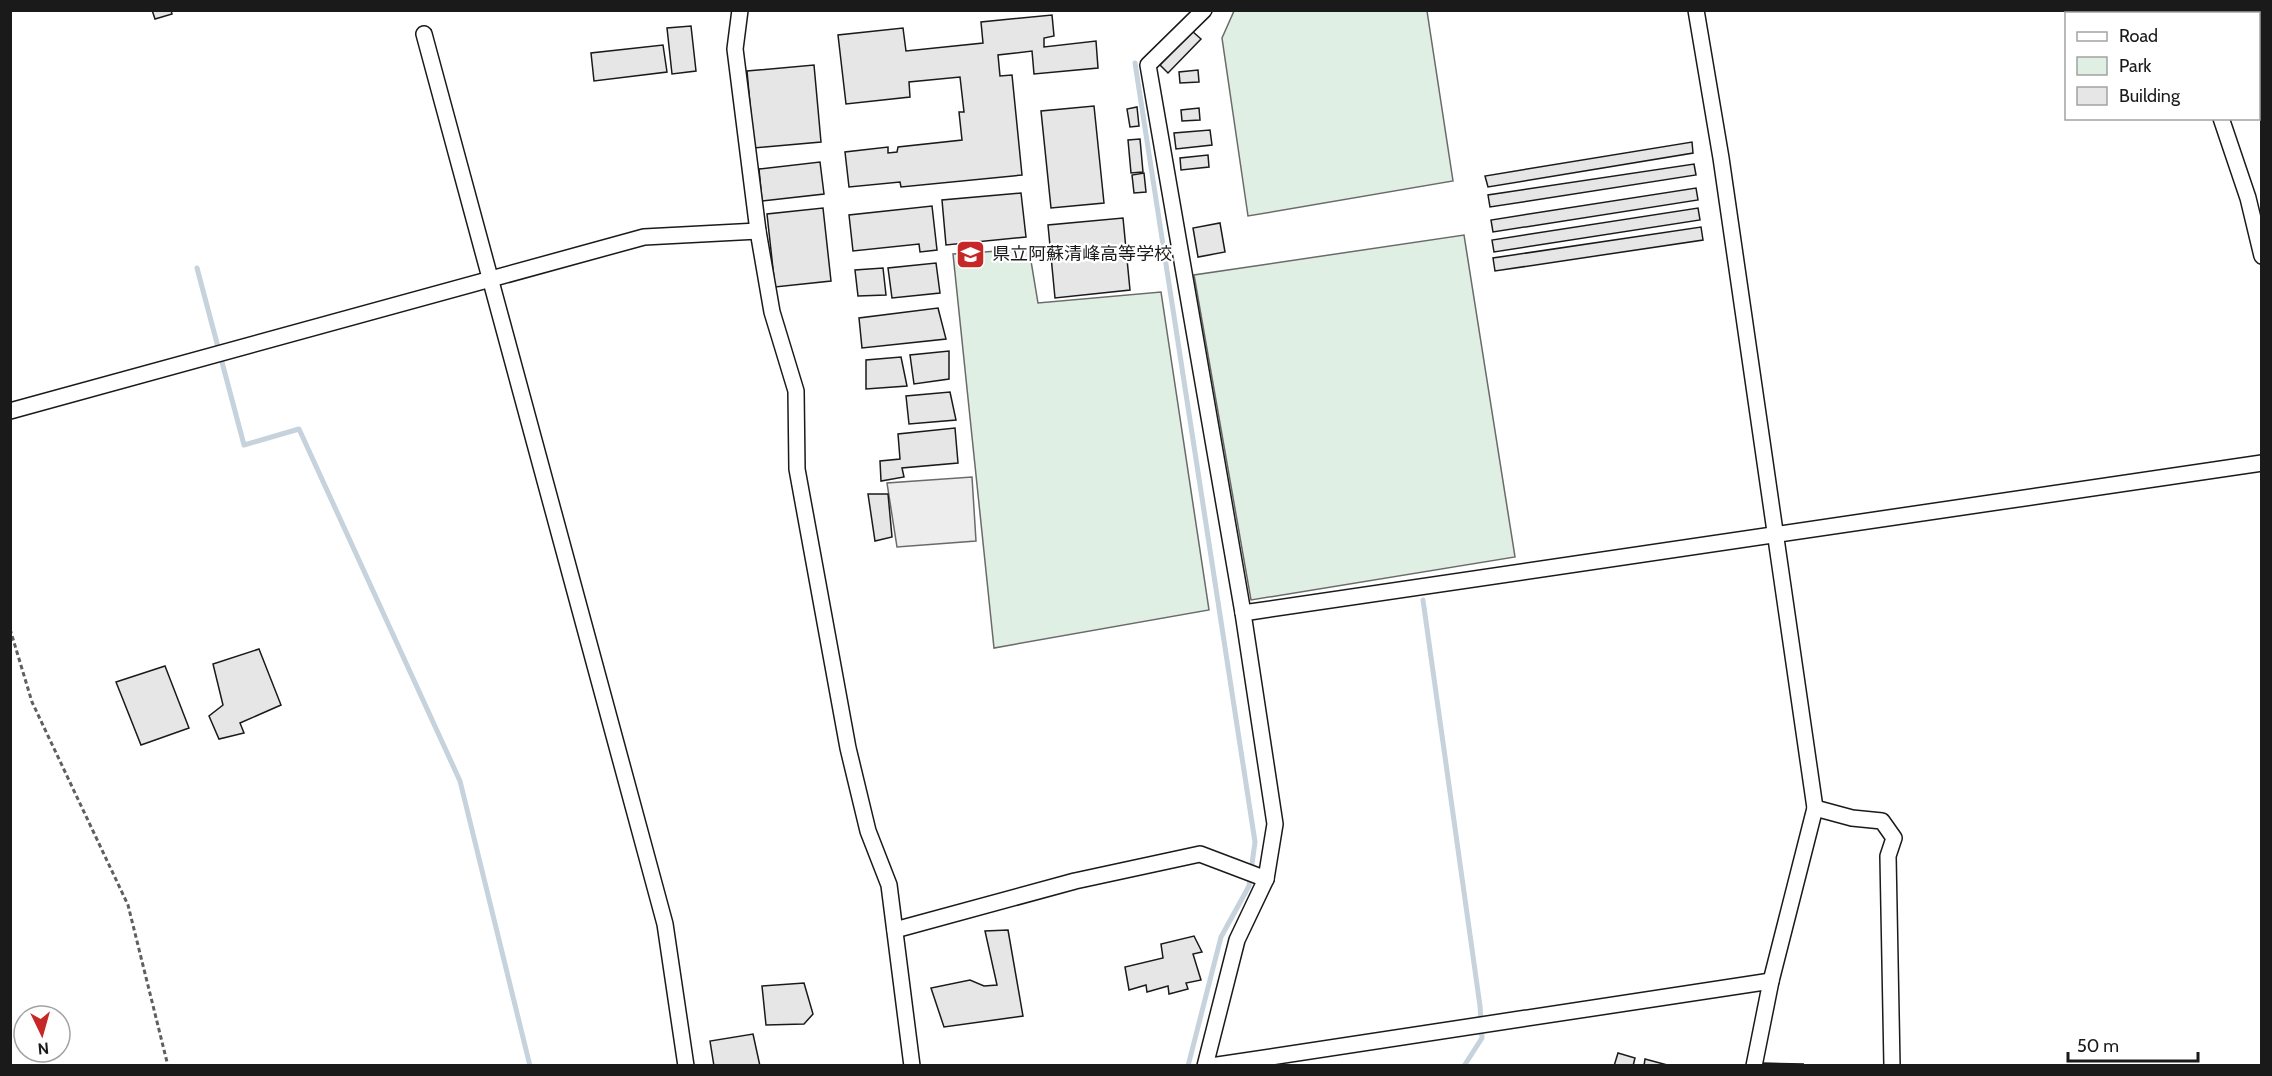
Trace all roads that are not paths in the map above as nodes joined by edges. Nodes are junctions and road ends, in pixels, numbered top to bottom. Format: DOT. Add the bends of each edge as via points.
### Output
graph roads {
  1 [pos="740,10"];
  2 [pos="1204,10"];
  3 [pos="1696,10"];
  4 [pos="424,34"];
  5 [pos="2222,120"];
  6 [pos="758,231"];
  7 [pos="2262,256"];
  8 [pos="490,278"];
  9 [pos="10,411"];
  10 [pos="2262,463"];
  11 [pos="1774,533"];
  12 [pos="1243,613"];
  13 [pos="1815,808"];
  14 [pos="1266,879"];
  15 [pos="895,930"];
  16 [pos="1771,981"];
  17 [pos="686,1065"];
  18 [pos="912,1065"];
  19 [pos="1205,1065"];
  20 [pos="1211,1065"];
  21 [pos="1754,1065"];
  22 [pos="1892,1065"];
  1 -- 6 [label="street" via="735,49"];
  2 -- 12 [label="street" via="1148,65"];
  3 -- 11 [label="street"];
  4 -- 8 [label="street"];
  5 -- 7 [label="street" via="2248,198"];
  6 -- 8 [label="street" via="644,237"];
  6 -- 15 [label="street" via="772,312 796,391 797,470 849,748 868,831 889,885"];
  8 -- 9 [label="street"];
  8 -- 17 [label="street" via="665,924"];
  10 -- 11 [label="street"];
  11 -- 12 [label="street"];
  11 -- 13 [label="street"];
  12 -- 14 [label="street" via="1275,824"];
  13 -- 16 [label="street"];
  13 -- 22 [label="street" via="1882,821 1894,838 1888,856"];
  14 -- 15 [label="street" via="1200,854 1075,881"];
  14 -- 19 [label="street" via="1237,940"];
  15 -- 18 [label="street"];
  16 -- 20 [label="street"];
  16 -- 21 [label="street"];
}
